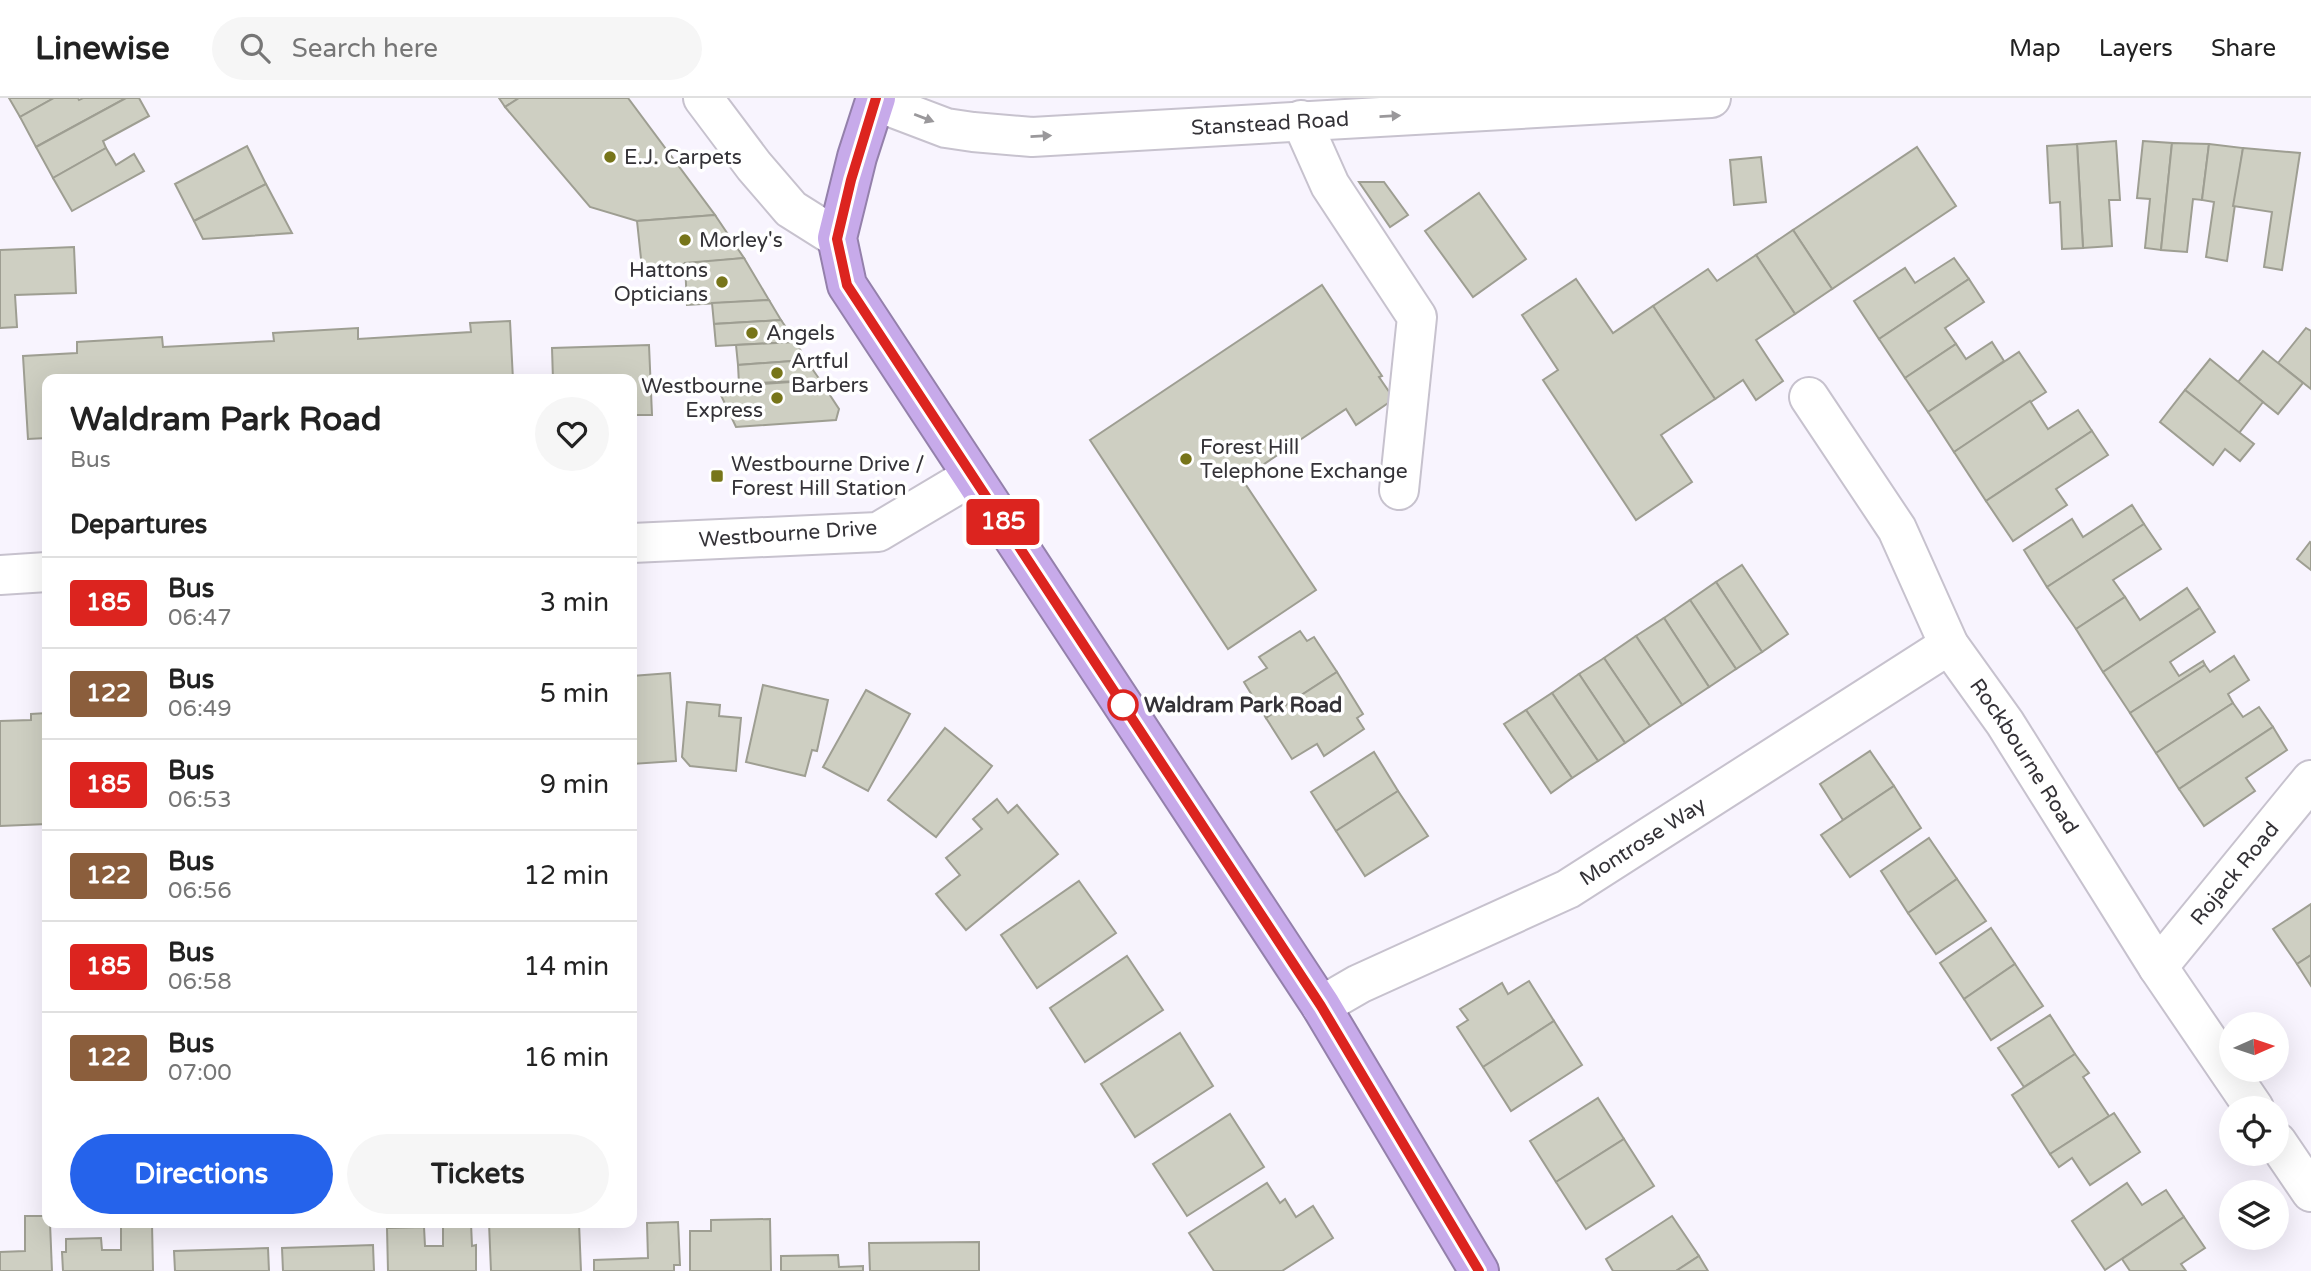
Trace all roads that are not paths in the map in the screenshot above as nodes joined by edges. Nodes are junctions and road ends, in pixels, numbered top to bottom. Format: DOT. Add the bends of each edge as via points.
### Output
graph roads {
  1 [pos="703,98"];
  2 [pos="1711,98"];
  3 [pos="876,100"];
  4 [pos="1301,120"];
  5 [pos="837,239"];
  6 [pos="1808,397"];
  7 [pos="972,476"];
  8 [pos="1399,490"];
  9 [pos="637,544"];
  10 [pos="42,572"];
  11 [pos="0,575"];
  12 [pos="1950,645"];
  13 [pos="2311,780"];
  14 [pos="2158,967"];
  15 [pos="1321,1006"];
  16 [pos="2246,1096"];
  17 [pos="2289,1160"];
  18 [pos="2311,1192"];
  19 [pos="1479,1271"];
  1 -- 5 [label="street" via="791,209"];
  4 -- 2 [label="street, Stanstead Road, one-way"];
  3 -- 4 [label="street, Stanstead Road, one-way" via="946,128 1032,137"];
  3 -- 5 [label="highway"];
  4 -- 8 [label="street" via="1330,185 1417,317"];
  5 -- 7 [label="highway" via="847,285"];
  6 -- 12 [label="street, Rockbourne Road" via="1897,529"];
  7 -- 9 [label="street, Westbourne Drive" via="878,532"];
  7 -- 15 [label="highway"];
  10 -- 11 [label="street"];
  12 -- 14 [label="street, Rockbourne Road" via="2005,723"];
  12 -- 15 [label="street, Montrose Way" via="1568,890 1359,984"];
  13 -- 14 [label="street, Rojack Road"];
  14 -- 16 [label="street, Rockbourne Road"];
  15 -- 19 [label="highway"];
  17 -- 18 [label="street"];
}
